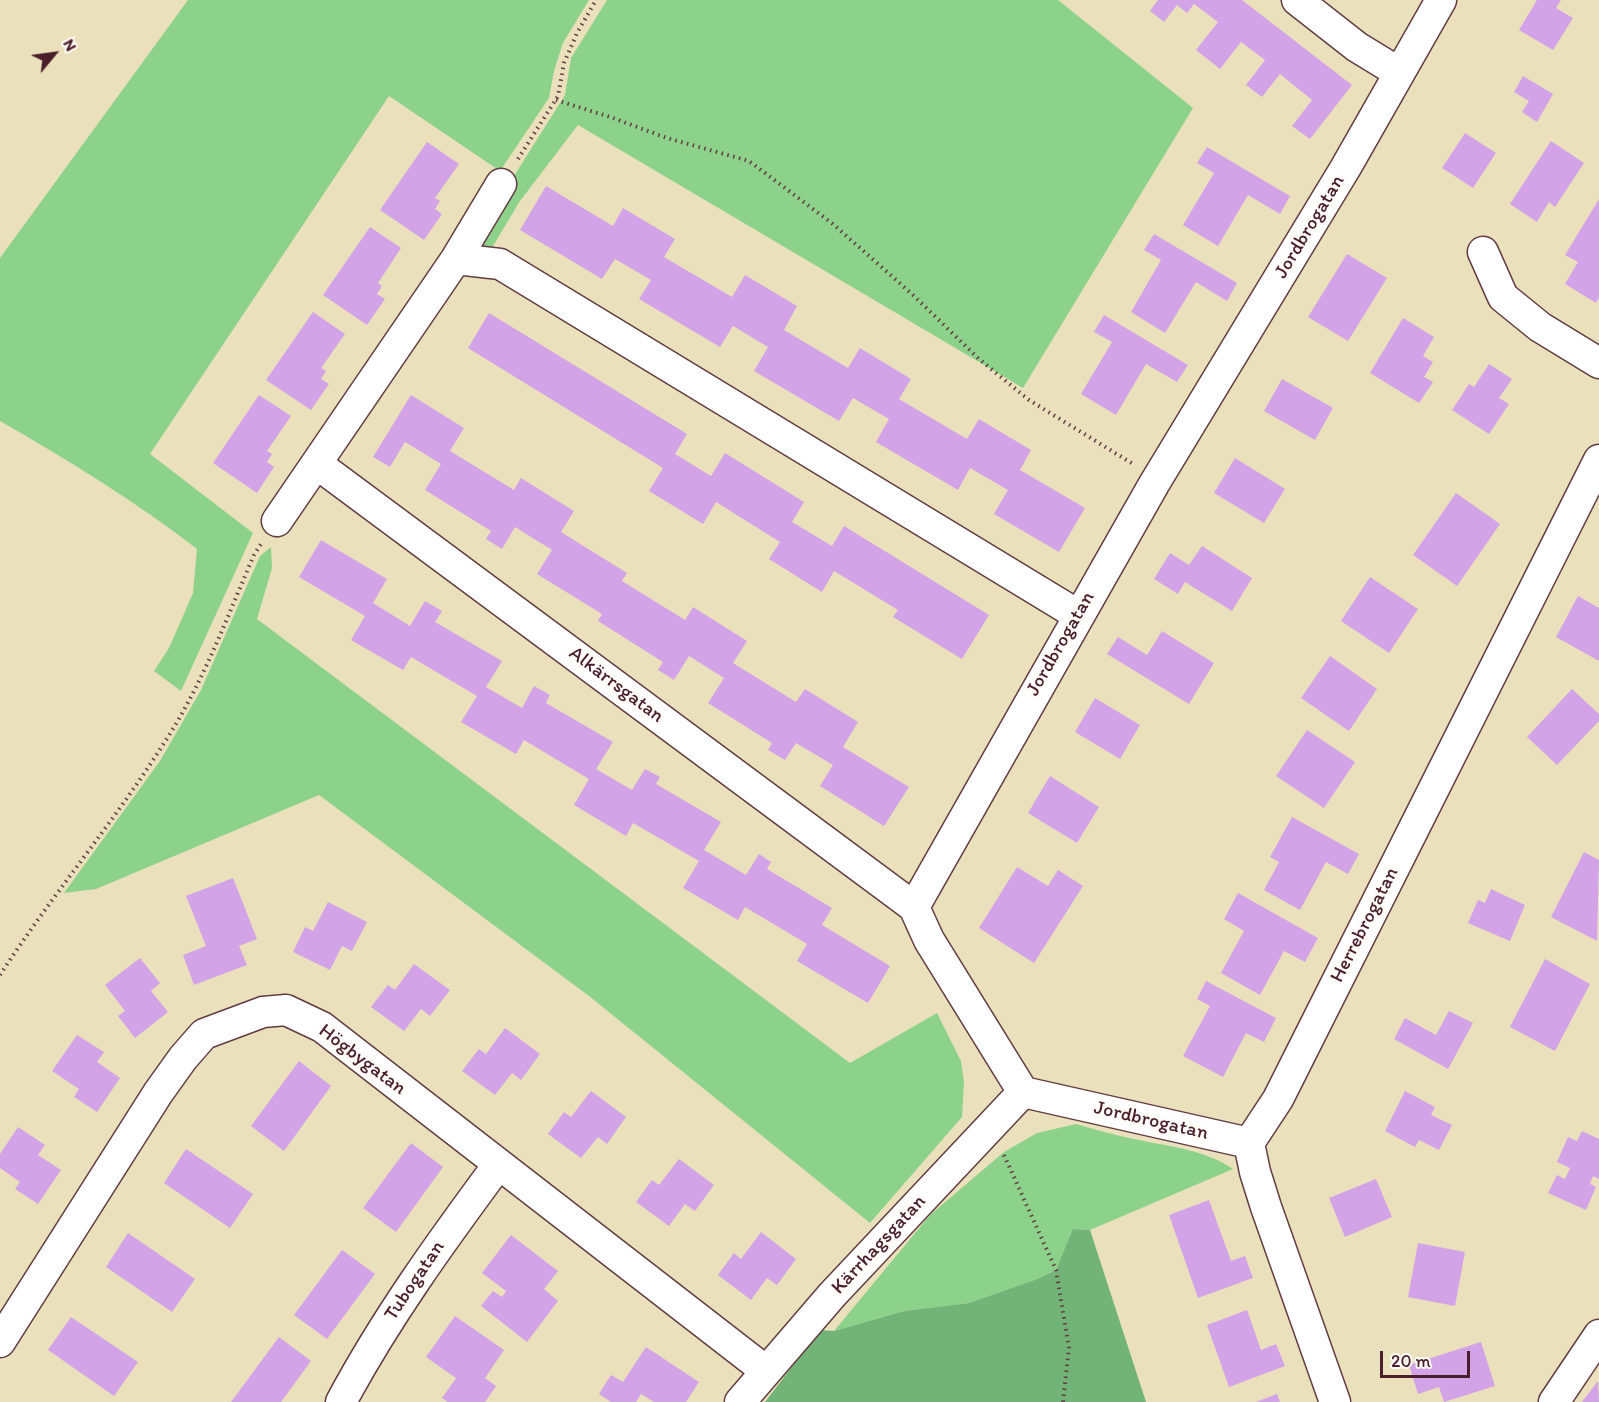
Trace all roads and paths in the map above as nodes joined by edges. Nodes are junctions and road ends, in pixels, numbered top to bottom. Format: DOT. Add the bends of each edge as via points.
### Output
graph roads {
  1 [pos="597,0"];
  2 [pos="1297,0"];
  3 [pos="1441,0"];
  4 [pos="1398,72"];
  5 [pos="556,100"];
  6 [pos="501,184"];
  7 [pos="1483,252"];
  8 [pos="456,259"];
  9 [pos="1599,363"];
  10 [pos="1599,460"];
  11 [pos="317,464"];
  12 [pos="1157,479"];
  13 [pos="277,521"];
  14 [pos="1078,615"];
  15 [pos="914,906"];
  16 [pos="0,975"];
  17 [pos="1023,1092"];
  18 [pos="990,1125"];
  19 [pos="1249,1143"];
  20 [pos="498,1165"];
  21 [pos="1599,1335"];
  22 [pos="0,1342"];
  23 [pos="766,1371"];
  24 [pos="341,1402"];
  25 [pos="740,1402"];
  26 [pos="1063,1402"];
  27 [pos="1335,1402"];
  28 [pos="1554,1402"];
  1 -- 5 [label="path" via="564,63"];
  2 -- 4 [label="street" via="1357,47"];
  3 -- 4 [label="street, Jordbrogatan"];
  4 -- 12 [label="street, Jordbrogatan" via="1346,167"];
  5 -- 6 [label="path"];
  5 -- 12 [label="path" via="749,161 833,224 1029,400"];
  6 -- 8 [label="street"];
  7 -- 9 [label="street" via="1503,297 1540,327"];
  8 -- 11 [label="street"];
  8 -- 14 [label="street" via="500,264"];
  10 -- 19 [label="street, Herrebrogatan" via="1278,1099"];
  11 -- 13 [label="street"];
  11 -- 15 [label="street, Alkärrsgatan"];
  12 -- 14 [label="street, Jordbrogatan"];
  13 -- 16 [label="path" via="254,555 211,656 166,740"];
  14 -- 15 [label="street, Jordbrogatan"];
  15 -- 17 [label="street" via="929,940"];
  17 -- 18 [label="street, Kärrhagsgatan"];
  17 -- 19 [label="street, Jordbrogatan"];
  18 -- 23 [label="street, Kärrhagsgatan"];
  18 -- 26 [label="path" via="1056,1270 1069,1348"];
  19 -- 27 [label="street" via="1266,1207"];
  20 -- 22 [label="street, Högbygatan" via="322,1027 286,1010 263,1012 233,1022 204,1034 183,1058"];
  20 -- 23 [label="street, Högbygatan"];
  20 -- 24 [label="street, Tubogatan" via="422,1269 365,1356"];
  21 -- 28 [label="street"];
  23 -- 25 [label="street, Kärrhagsgatan"];
}
